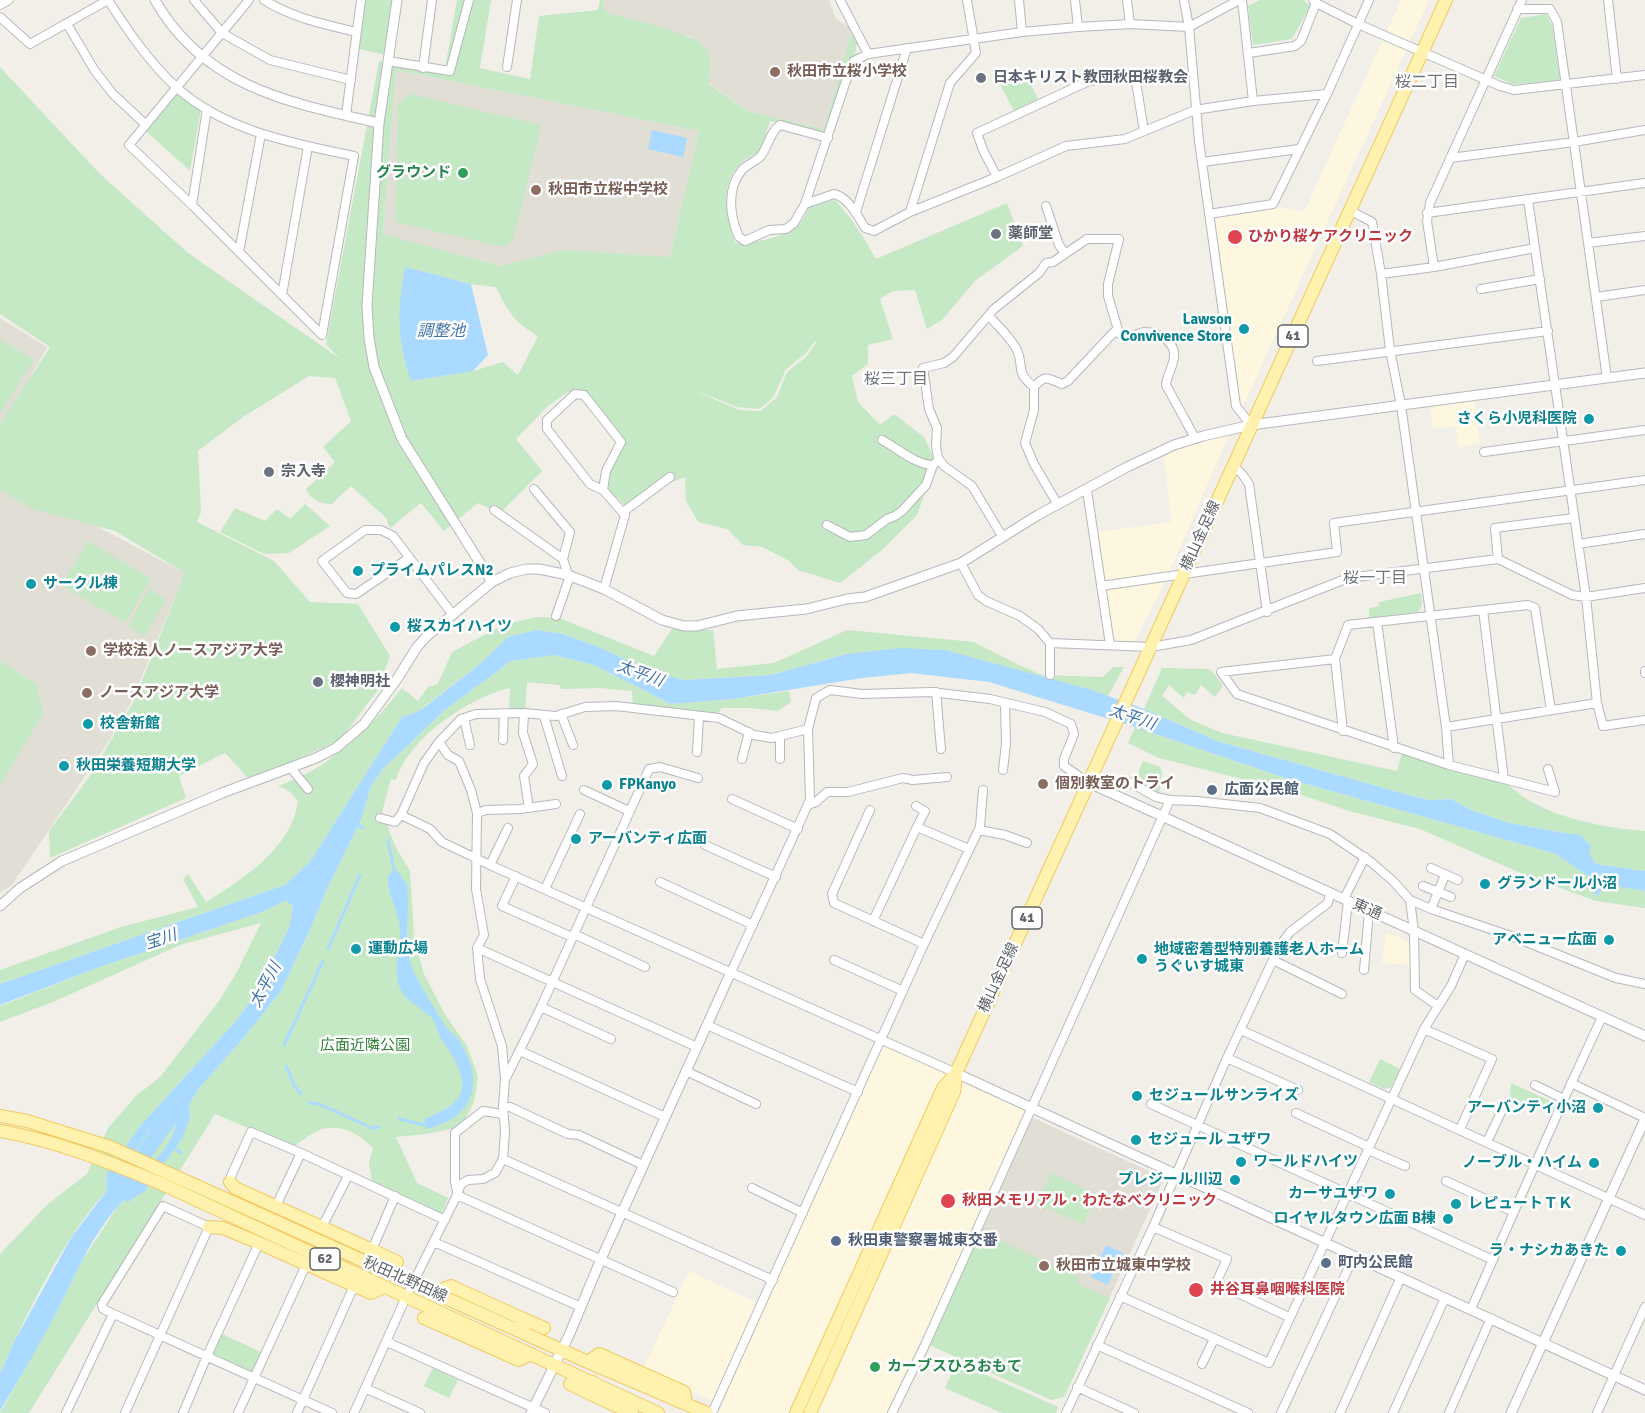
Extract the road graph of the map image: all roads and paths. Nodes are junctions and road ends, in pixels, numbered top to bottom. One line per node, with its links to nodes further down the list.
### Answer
1 (9, 0): 23 (street)
2 (155, 0): 39 (street)
3 (194, 0): 33 (street)
4 (249, 0): 33 (street)
5 (264, 0): 31 (street)
6 (361, 0): 31 (street)
7 (397, 0): 40 (street)
8 (432, 0): 42 (street)
9 (470, 0): 42 (street)
10 (517, 0): 41 (street)
11 (840, 0): 38 (street)
12 (967, 0): 34 (street)
13 (1019, 0): 32 (street)
14 (1075, 0): 29 (street)
15 (1127, 0): 27 (street)
16 (1184, 0): 30 (street)
17 (1241, 0): 30 (street); 37 (street)
18 (1369, 0): 28 (street)
19 (1446, 0): 36 (main road, 横山金足線 / 41)
20 (1522, 0): 24 (street)
21 (1608, 0): 44 (street)
22 (1315, 2): 28 (street); 37 (street)
23 (0, 5)
24 (1517, 9): 46 (street); 47 (street)
25 (0, 17): 26 (street)
26 (67, 24): 48 (street); 55 (street)
27 (1130, 24): 29 (street); 30 (street)
28 (1358, 24): 36 (street); 49 (street)
29 (1078, 27): 32 (street)
30 (1189, 27): 52 (street)
31 (356, 32): 45 (street)
32 (1022, 32): 34 (street)
33 (222, 33): 39 (street); 45 (street)
34 (972, 39): 35 (street); 74 (street)
35 (906, 48): 38 (street); 73 (street)
36 (1423, 51): 46 (street); 72 (main road, 横山金足線 / 41)
37 (1249, 53): 50 (street)
38 (868, 54): 59 (street)
39 (202, 56): 48 (street); 53 (street)
40 (388, 61): 42 (street); 54 (street)
41 (507, 67)
42 (423, 68)
43 (1645, 75): 44 (street)
44 (1617, 79): 47 (street)
45 (351, 80): 53 (street)
46 (1486, 80): 47 (street); 63 (street)
47 (1566, 85): 60 (street)
48 (177, 87): 51 (street); 55 (street)
49 (1327, 94): 50 (street); 62 (street)
50 (1253, 101): 52 (street)
51 (207, 110): 58 (street); 70 (street)
52 (1195, 110): 57 (street); 64 (street)
53 (346, 115): 54 (street)
54 (380, 123): 130 (street)
55 (145, 124): 70 (street)
56 (1645, 130): 60 (street)
57 (1144, 131): 65 (street); 65 (street)
58 (261, 134): 61 (street); 80 (street)
59 (828, 138): 69 (street); 69 (street)
60 (1574, 142): 63 (street); 67 (street)
61 (308, 146): 87 (street); 87 (street)
62 (1299, 149): 64 (street); 76 (street)
63 (1450, 158): 75 (street)
64 (1202, 162): 76 (street)
65 (997, 177): 74 (street)
66 (1645, 183): 67 (street)
67 (1581, 193): 68 (street); 78 (street)
68 (1528, 200): 75 (street); 79 (street)
69 (805, 204): 73 (street)
70 (192, 205): 80 (street)
71 (1046, 206): 81 (street)
72 (1351, 211): 83 (street); 99 (main road, 横山金足線 / 41)
73 (856, 212): 74 (street)
74 (910, 212)
75 (1427, 213): 82 (street)
76 (1209, 214): 99 (street)
77 (1645, 236): 78 (street)
78 (1588, 243): 88 (street)
79 (1535, 248): 82 (street); 84 (street)
80 (238, 252): 87 (street)
81 (1065, 254): 89 (street); 91 (street)
82 (1434, 267): 83 (street)
83 (1381, 274): 92 (street)
84 (1540, 279): 85 (street); 90 (street)
85 (1481, 289)
86 (1645, 290): 88 (street)
87 (282, 296)
88 (1596, 297): 95 (street)
89 (989, 316): 97 (street); 105 (street)
90 (1548, 331): 92 (street); 96 (street)
91 (1119, 333): 97 (street); 101 (street)
92 (1390, 350): 93 (street); 98 (street)
93 (1317, 361)
94 (1645, 373): 95 (street)
95 (1607, 378): 96 (street)
96 (1555, 385): 98 (street); 103 (street)
97 (1034, 387): 113 (street)
98 (1401, 405): 99 (street); 115 (street)
99 (1251, 425): 101 (street); 106 (main road, 横山金足線 / 41)
100 (1645, 430): 103 (street)
101 (1195, 438): 111 (street)
102 (882, 440): 105 (street)
103 (1563, 441): 104 (street); 112 (street)
104 (1484, 452)
105 (936, 463): 118 (street); 120 (street)
106 (1233, 465): 126 (street); 128 (main road, 横山金足線 / 41)
107 (670, 477): 116 (street)
108 (1645, 480): 112 (street)
109 (534, 489): 123 (street)
110 (603, 490): 110 (street); 116 (street)
111 (1087, 490): 113 (street); 131 (street)
112 (1570, 492): 115 (street); 117 (street)
113 (1058, 505): 120 (street)
114 (494, 510): 123 (street)
115 (1416, 511): 126 (street); 127 (street)
116 (623, 512): 133 (street)
117 (1574, 518): 121 (street); 124 (street)
118 (827, 525)
119 (1645, 534): 121 (street)
120 (1002, 536): 125 (street)
121 (1578, 544): 134 (street)
122 (409, 558): 122 (street); 137 (street)
123 (563, 559): 129 (street)
124 (1498, 559): 127 (street); 134 (street)
125 (961, 563): 133 (street); 141 (street)
126 (1259, 563): 128 (street); 136 (street)
127 (1424, 569): 136 (street); 139 (street)
128 (1185, 574): 131 (street); 143 (main road, 横山金足線 / 41)
129 (569, 576): 130 (street); 133 (street); 138 (street)
130 (492, 582): 137 (street)
131 (1101, 586): 142 (street)
132 (1645, 588): 134 (street)
133 (604, 590)
134 (1586, 597): 148 (street)
135 (1483, 610): 139 (street); 149 (street); 156 (street)
136 (1267, 612): 143 (street)
137 (453, 615): 173 (street)
138 (556, 616)
139 (1430, 616): 140 (street); 158 (street)
140 (1377, 622): 144 (street); 168 (street)
141 (1050, 643): 142 (street); 145 (street)
142 (1110, 645): 143 (street)
143 (1151, 647): 181 (main road, 横山金足線 / 41)
144 (1335, 660): 160 (street); 160 (street)
145 (1050, 675)
146 (936, 692): 147 (street); 159 (street); 167 (street)
147 (1005, 703): 175 (street); 181 (street)
148 (1597, 703): 149 (street); 157 (street)
149 (1551, 710): 156 (street)
150 (504, 713): 151 (street); 155 (street); 163 (street)
151 (524, 713): 153 (street); 190 (street)
152 (561, 714): 153 (street); 154 (street); 166 (street)
153 (544, 716): 176 (street)
154 (699, 716): 161 (street); 169 (street)
155 (464, 718): 164 (street); 165 (street)
156 (1495, 719): 158 (street); 179 (street)
157 (1645, 720)
158 (1446, 727): 172 (street)
159 (808, 729): 162 (street); 188 (street)
160 (1342, 731): 168 (street)
161 (749, 732): 162 (street); 170 (street)
162 (780, 736): 171 (street)
163 (503, 740)
164 (439, 742): 193 (street); 194 (street)
165 (470, 745)
166 (573, 745)
167 (941, 748)
168 (1394, 748): 172 (street)
169 (697, 752)
170 (742, 759)
171 (780, 759)
172 (1449, 765): 179 (street)
173 (291, 768): 182 (street); 221 (street)
174 (1548, 769): 179 (street)
175 (1003, 770)
176 (562, 776)
177 (946, 777): 188 (street)
178 (698, 778): 192 (street)
179 (1504, 779)
180 (1129, 782): 186 (street)
181 (1089, 783): 196 (street, 東通); 255 (main road, 横山金足線 / 41)
182 (308, 789)
183 (584, 790): 192 (street)
184 (983, 790): 201 (street)
185 (732, 799): 200 (street)
186 (1170, 800): 196 (street); 205 (street)
187 (556, 804): 190 (street)
188 (808, 805): 200 (street)
189 (916, 806): 198 (street)
190 (529, 808): 193 (street)
191 (870, 810): 225 (street)
192 (629, 812): 222 (street)
193 (477, 813): 206 (street)
194 (401, 814): 197 (street); 206 (street)
195 (580, 814): 215 (street)
196 (1163, 817): 217 (street, 東通); 265 (street)
197 (380, 818)
198 (917, 826): 204 (street); 225 (street)
199 (508, 828): 207 (street)
200 (798, 829): 211 (street)
201 (978, 830): 202 (street); 204 (street)
202 (1027, 843)
203 (705, 845): 211 (street)
204 (969, 849): 229 (street)
205 (1365, 857): 219 (street); 220 (street)
206 (475, 858): 207 (street); 230 (street)
207 (490, 865): 210 (street)
208 (1431, 868): 209 (street)
209 (1446, 875): 212 (street); 216 (street)
210 (516, 876): 215 (street); 228 (street)
211 (776, 877): 226 (street)
212 (1458, 880)
213 (660, 882): 226 (street)
214 (1423, 886): 216 (street)
215 (545, 889): 222 (street)
216 (1438, 892): 218 (street); 223 (street)
217 (1330, 893): 219 (street, 東通); 234 (street)
218 (1452, 897)
219 (1346, 900): 224 (street, 東通); 231 (street)
220 (1410, 900): 223 (street); 227 (street)
221 (0, 906)
222 (586, 907): 228 (street); 237 (street)
223 (1431, 909): 239 (street)
224 (1369, 910): 227 (street, 東通); 236 (street)
225 (873, 921): 229 (street)
226 (753, 925): 237 (street)
227 (1414, 931): 232 (street, 東通); 242 (street)
228 (573, 935): 235 (street); 238 (street)
229 (924, 944): 240 (street)
230 (477, 948): 238 (street); 256 (street)
231 (1342, 953)
232 (1465, 954): 242 (street); 244 (street, 東通)
233 (834, 960): 240 (street)
234 (1273, 960): 241 (street); 247 (street)
235 (645, 968)
236 (1364, 970)
237 (731, 972): 245 (street); 249 (street)
238 (552, 981): 243 (street); 251 (street)
239 (1645, 984)
240 (903, 991): 249 (street)
241 (1342, 994)
242 (1438, 1006): 246 (street)
243 (541, 1007): 250 (street); 252 (street)
244 (1602, 1017): 248 (street, 東通); 257 (street)
245 (707, 1025): 251 (street); 260 (street)
246 (1424, 1029): 261 (street); 273 (street)
247 (1241, 1030): 253 (street); 261 (street)
248 (1645, 1036)
249 (883, 1038): 255 (street); 260 (street)
250 (611, 1039)
251 (697, 1047): 254 (street)
252 (520, 1051): 256 (street); 270 (street)
253 (1227, 1058): 259 (street); 272 (street)
254 (686, 1071): 263 (street); 270 (street)
255 (956, 1072): 265 (street); 305 (main road, 横山金足線 / 41)
256 (505, 1079): 267 (street)
257 (1571, 1083): 262 (street); 271 (street)
258 (1536, 1085): 262 (street)
259 (1298, 1090)
260 (858, 1092): 294 (street)
261 (1392, 1099): 273 (street); 276 (street)
262 (1564, 1099): 279 (street)
263 (756, 1104)
264 (1151, 1104): 272 (street)
265 (1032, 1108): 282 (street); 368 (street)
266 (1503, 1108): 275 (street)
267 (503, 1110): 278 (street); 280 (street); 288 (street)
268 (1296, 1113): 276 (street)
269 (0, 1116): 310 (main road, 秋田北野田線 / 62)
270 (665, 1117): 280 (street)
271 (1645, 1119): 290 (street)
272 (1198, 1125): 282 (street); 287 (street)
273 (1460, 1129): 275 (street)
274 (0, 1131): 315 (main road, 秋田北野田線 / 62)
275 (1487, 1142): 279 (street)
276 (1369, 1148): 281 (street); 287 (street)
277 (301, 1153): 283 (street); 285 (street); 291 (street)
278 (503, 1159): 288 (street); 292 (street)
279 (1535, 1164): 290 (street); 293 (street)
280 (643, 1166): 292 (street)
281 (1405, 1166)
282 (1177, 1174): 299 (street); 301 (street)
283 (348, 1176): 289 (street); 298 (street)
284 (1446, 1181): 293 (street)
285 (230, 1182): 291 (main road)
286 (752, 1188): 294 (street)
287 (1350, 1193): 301 (street); 307 (street)
288 (457, 1194): 296 (street); 306 (street)
289 (395, 1196): 296 (street); 303 (street)
290 (1609, 1198): 295 (street); 336 (street)
291 (276, 1206): 298 (main road)
292 (622, 1211): 306 (street); 312 (street)
293 (1514, 1212): 307 (street)
294 (803, 1213): 312 (street)
295 (1645, 1215)
296 (445, 1220): 300 (street)
297 (209, 1227): 302 (main road); 324 (street); 333 (street)
298 (322, 1227): 303 (main road)
299 (1153, 1227): 318 (street); 326 (street)
300 (434, 1242): 313 (street); 321 (street)
301 (1325, 1242): 304 (street); 326 (street)
302 (260, 1243): 309 (main road); 340 (street)
303 (372, 1250): 308 (main road); 310 (main road)
304 (1354, 1256): 311 (street); 372 (street)
305 (873, 1258): 366 (main road, 横山金足線 / 41); 367 (main road, 横山金足線 / 41)
306 (601, 1259): 316 (street); 321 (street)
307 (1493, 1260): 323 (street)
308 (398, 1262)
309 (306, 1265): 314 (main road); 344 (street)
310 (378, 1268): 313 (main road, 秋田北野田線 / 62)
311 (1401, 1277): 320 (street); 373 (street)
312 (773, 1280): 365 (street)
313 (413, 1284): 317 (main road, 秋田北野田線 / 62); 319 (street)
314 (354, 1286): 315 (main road); 351 (street)
315 (384, 1287): 319 (main road, 秋田北野田線 / 62)
316 (673, 1292)
317 (434, 1293): 328 (main road); 332 (main road, 秋田北野田線 / 62)
318 (1120, 1296): 334 (street); 337 (street)
319 (406, 1297): 325 (main road, 秋田北野田線 / 62); 335 (street)
320 (1445, 1298): 323 (street); 374 (street)
321 (581, 1307): 338 (street)
322 (1645, 1307): 343 (street)
323 (1471, 1309): 329 (street)
324 (113, 1314): 333 (street); 353 (street)
325 (443, 1314): 330 (main road); 339 (main road, 秋田北野田線 / 62)
326 (1289, 1317): 334 (street)
327 (424, 1318): 330 (main road)
328 (521, 1318): 331 (main road); 332 (main road)
329 (1491, 1318): 336 (street); 375 (street)
330 (447, 1328): 339 (main road)
331 (544, 1328)
332 (524, 1333): 338 (main road, 秋田北野田線 / 62)
333 (160, 1335): 340 (street); 354 (street)
334 (1214, 1339): 341 (street)
335 (387, 1342): 348 (street); 352 (street)
336 (1543, 1343): 343 (street); 376 (street)
337 (1097, 1345): 347 (street); 371 (street)
338 (562, 1350): 342 (street); 364 (main road, 秋田北野田線 / 62)
339 (531, 1354): 342 (main road, 秋田北野田線 / 62)
340 (207, 1356): 344 (street); 355 (street)
341 (1202, 1364)
342 (555, 1365): 345 (main road, 秋田北野田線 / 62); 352 (street)
343 (1614, 1376): 349 (street); 377 (street)
344 (254, 1378): 351 (street); 356 (street)
345 (593, 1382): 350 (main road); 363 (main road, 秋田北野田線 / 62)
346 (570, 1384): 350 (main road)
347 (1077, 1387): 369 (street); 370 (street)
348 (365, 1388): 359 (street); 360 (street)
349 (1645, 1390)
350 (597, 1397): 362 (main road)
351 (303, 1400): 357 (street); 358 (street)
352 (532, 1410): 361 (street)
353 (66, 1413)
354 (125, 1413)
355 (183, 1413)
356 (238, 1413)
357 (297, 1413)
358 (332, 1413)
359 (354, 1413)
360 (420, 1413)
361 (545, 1413)
362 (632, 1413)
363 (658, 1413)
364 (707, 1413)
365 (712, 1413)
366 (796, 1413)
367 (810, 1413)
368 (892, 1413)
369 (1066, 1413)
370 (1134, 1413)
371 (1248, 1413)
372 (1281, 1413)
373 (1340, 1413)
374 (1393, 1413)
375 (1449, 1413)
376 (1511, 1413)
377 (1598, 1413)

